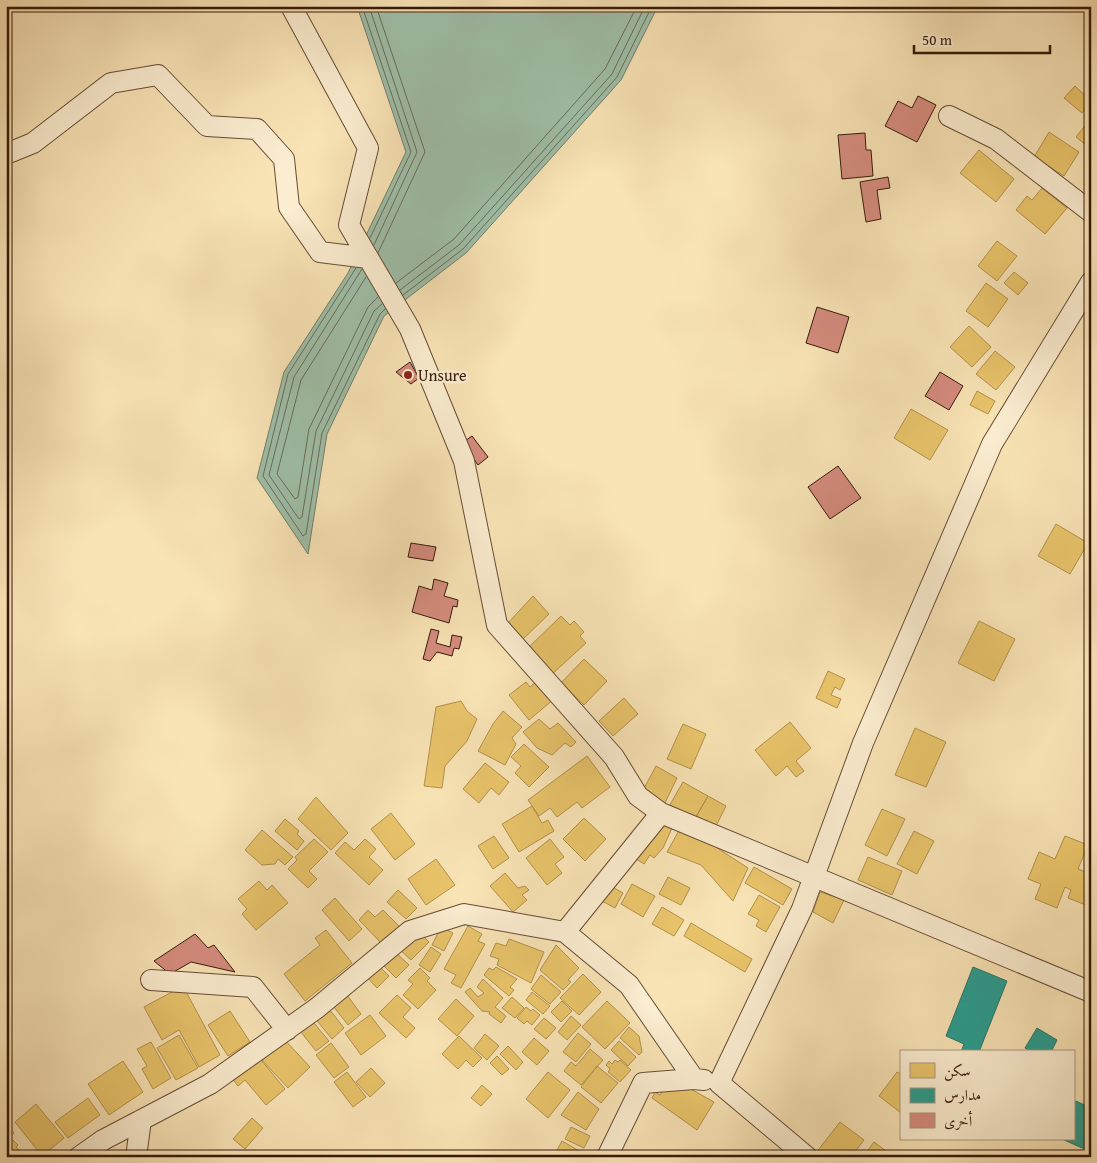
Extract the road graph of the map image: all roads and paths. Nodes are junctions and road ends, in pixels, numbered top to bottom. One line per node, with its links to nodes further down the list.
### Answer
1 (291, 6): 5 (street)
2 (949, 116): 4 (street)
3 (6, 154): 5 (street)
4 (1091, 212)
5 (368, 258): 7 (street)
6 (1091, 282): 8 (street)
7 (661, 812): 8 (street); 9 (street)
8 (814, 875): 11 (street); 14 (street)
9 (565, 932): 12 (street); 13 (street)
10 (151, 980): 12 (street)
11 (1091, 992)
12 (286, 1030): 15 (street)
13 (694, 1079): 14 (street); 18 (street)
14 (719, 1083): 19 (street)
15 (141, 1120): 16 (street); 17 (street)
16 (79, 1157)
17 (136, 1157)
18 (607, 1157)
19 (807, 1157)

